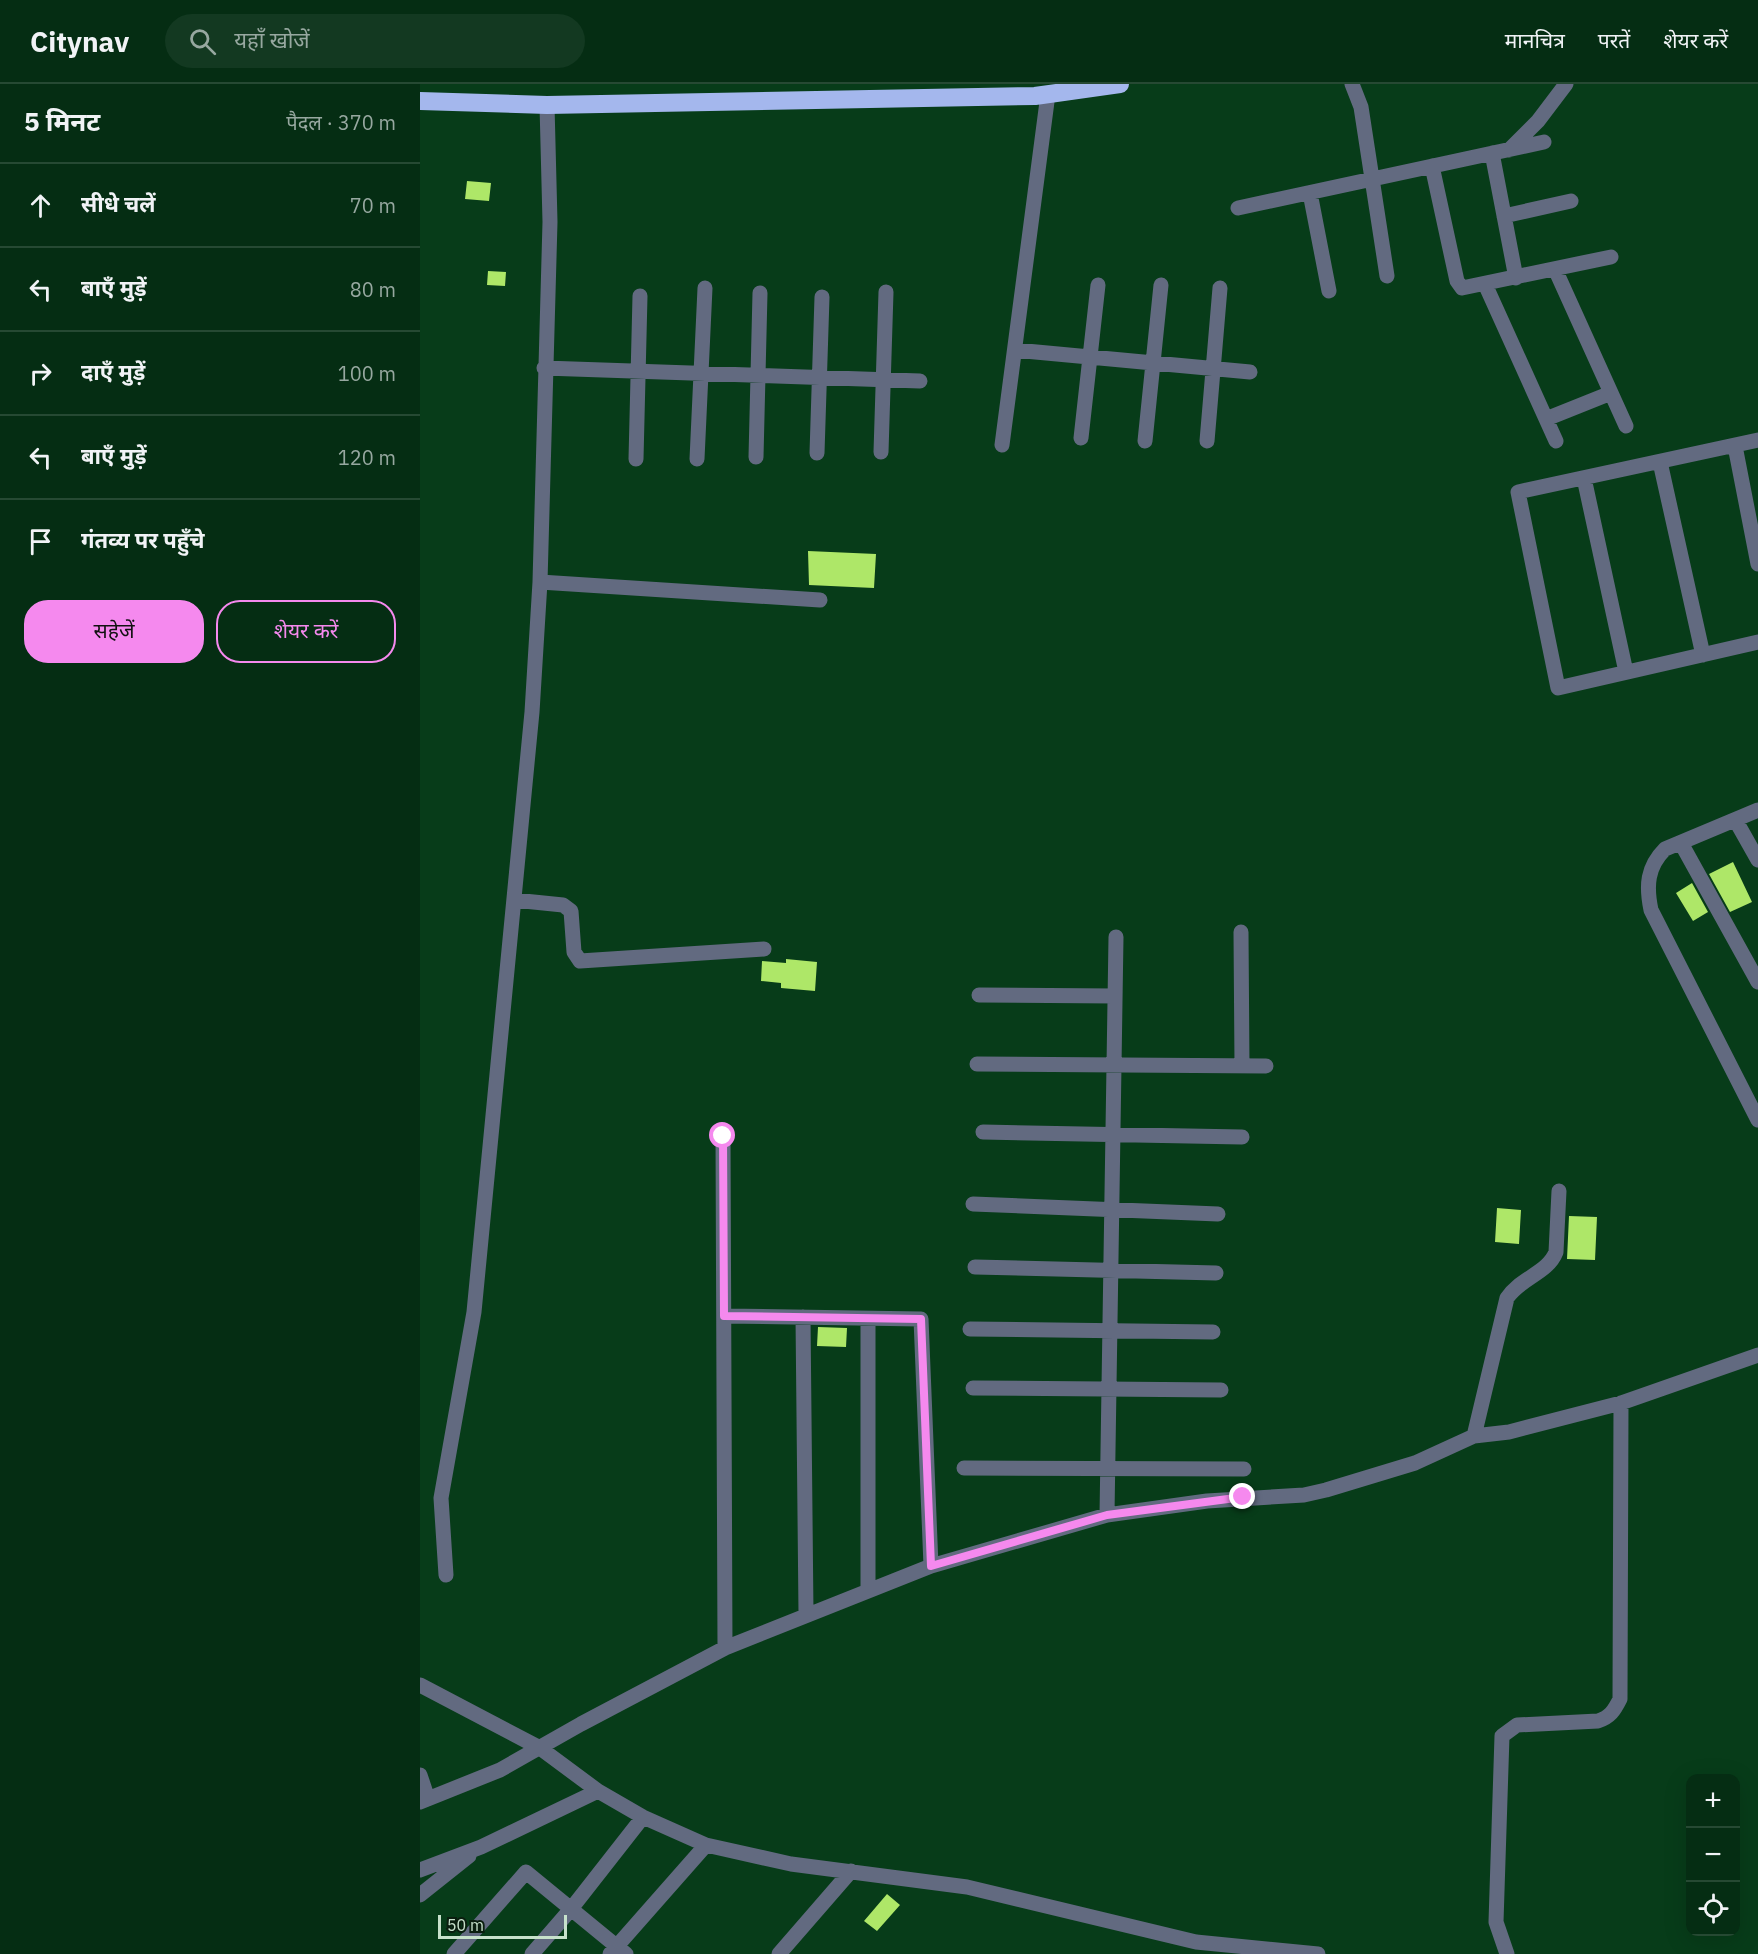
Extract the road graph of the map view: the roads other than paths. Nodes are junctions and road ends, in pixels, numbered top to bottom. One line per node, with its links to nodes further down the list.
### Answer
1 (1120, 84): 4 (highway)
2 (1352, 84): 11 (street)
3 (1566, 84): 8 (street)
4 (1048, 94): 6 (highway); 30 (street)
5 (420, 101): 6 (highway)
6 (547, 105): 33 (street)
7 (1544, 142): 8 (street)
8 (1509, 150): 9 (street)
9 (1492, 153): 10 (street); 15 (street)
10 (1432, 166): 11 (street); 20 (street)
11 (1372, 179): 12 (street); 18 (street)
12 (1310, 193): 14 (street); 25 (street)
13 (1571, 201): 15 (street)
14 (1239, 208)
15 (1504, 216): 19 (street)
16 (1611, 257): 17 (street)
17 (1556, 269): 19 (street); 42 (street)
18 (1387, 276)
19 (1516, 278): 20 (street)
20 (1485, 284): 43 (street)
21 (1098, 285): 31 (street)
22 (1161, 285): 32 (street)
23 (705, 288): 37 (street)
24 (1220, 288): 34 (street)
25 (1329, 291)
26 (886, 292): 40 (street)
27 (760, 293): 38 (street)
28 (640, 296): 35 (street)
29 (822, 297): 39 (street)
30 (1015, 350): 31 (street); 50 (street)
31 (1090, 357): 32 (street); 45 (street)
32 (1153, 363): 34 (street); 47 (street)
33 (544, 368): 35 (street); 60 (street)
34 (1213, 368): 36 (street); 48 (street)
35 (638, 371): 37 (street); 55 (street)
36 (1250, 372)
37 (701, 373): 38 (street); 56 (street)
38 (758, 375): 39 (street); 54 (street)
39 (820, 377): 40 (street); 53 (street)
40 (885, 379): 41 (street); 52 (street)
41 (920, 381)
42 (1611, 393): 43 (street); 44 (street)
43 (1545, 419): 49 (street)
44 (1626, 426)
45 (1081, 438)
46 (1758, 440): 51 (street)
47 (1145, 441)
48 (1207, 441)
49 (1556, 441)
50 (1002, 446)
51 (1735, 446): 57 (street); 59 (street)
52 (882, 452)
53 (817, 453)
54 (756, 457)
55 (636, 459)
56 (697, 459)
57 (1660, 462): 58 (street); 63 (street)
58 (1584, 478): 64 (street); 64 (street)
59 (1758, 564)
60 (540, 582): 61 (street); 69 (street)
61 (820, 600)
62 (1758, 642): 63 (street)
63 (1703, 655): 64 (street)
64 (1626, 672)
65 (1758, 810): 66 (street)
66 (1736, 821): 67 (street); 68 (street)
67 (1681, 843): 73 (street); 80 (street)
68 (1758, 860)
69 (513, 900): 72 (street); 109 (street)
70 (1241, 932): 77 (street)
71 (1116, 937): 75 (street)
72 (764, 949)
73 (1758, 982)
74 (979, 995): 75 (street)
75 (1115, 996): 79 (street)
76 (977, 1064): 79 (street)
77 (1242, 1066): 78 (street); 79 (street)
78 (1266, 1066)
79 (1114, 1067): 82 (street)
80 (1757, 1116)
81 (983, 1132): 82 (street)
82 (1113, 1134): 84 (street); 87 (street)
83 (723, 1136): 92 (street)
84 (1242, 1137)
85 (1559, 1191): 103 (street)
86 (973, 1204): 87 (street)
87 (1112, 1210): 88 (street); 90 (street)
88 (1218, 1214)
89 (975, 1267): 90 (street)
90 (1111, 1271): 91 (street); 96 (street)
91 (1216, 1273)
92 (724, 1316): 93 (street); 112 (street)
93 (803, 1317): 94 (street); 111 (street)
94 (868, 1319): 108 (street); 110 (street)
95 (970, 1329): 96 (street)
96 (1110, 1331): 97 (street); 101 (street)
97 (1213, 1332)
98 (1758, 1355): 102 (street)
99 (973, 1388): 101 (street)
100 (1221, 1390): 101 (street)
101 (1109, 1391): 105 (street)
102 (1622, 1403): 103 (street); 130 (street)
103 (1474, 1436): 107 (street)
104 (964, 1468): 105 (street)
105 (1108, 1469): 106 (street); 107 (street)
106 (1245, 1469)
107 (1107, 1515): 108 (street)
108 (931, 1566): 110 (street)
109 (447, 1575)
110 (868, 1589): 111 (street)
111 (806, 1614): 112 (street)
112 (725, 1648): 114 (street)
113 (420, 1685): 114 (street)
114 (540, 1748): 116 (street); 117 (street)
115 (420, 1775): 117 (street)
116 (598, 1791): 118 (street); 120 (street)
117 (424, 1800)
118 (643, 1817): 119 (street); 124 (street)
119 (706, 1845): 122 (street); 125 (street)
120 (481, 1847): 121 (street); 123 (street)
121 (420, 1870)
122 (852, 1871): 128 (street); 129 (street)
123 (420, 1895)
124 (571, 1909): 125 (street); 126 (street); 127 (street)
125 (618, 1951)
126 (454, 1954)
127 (532, 1954)
128 (779, 1954)
129 (1318, 1954)
130 (1508, 1954)

